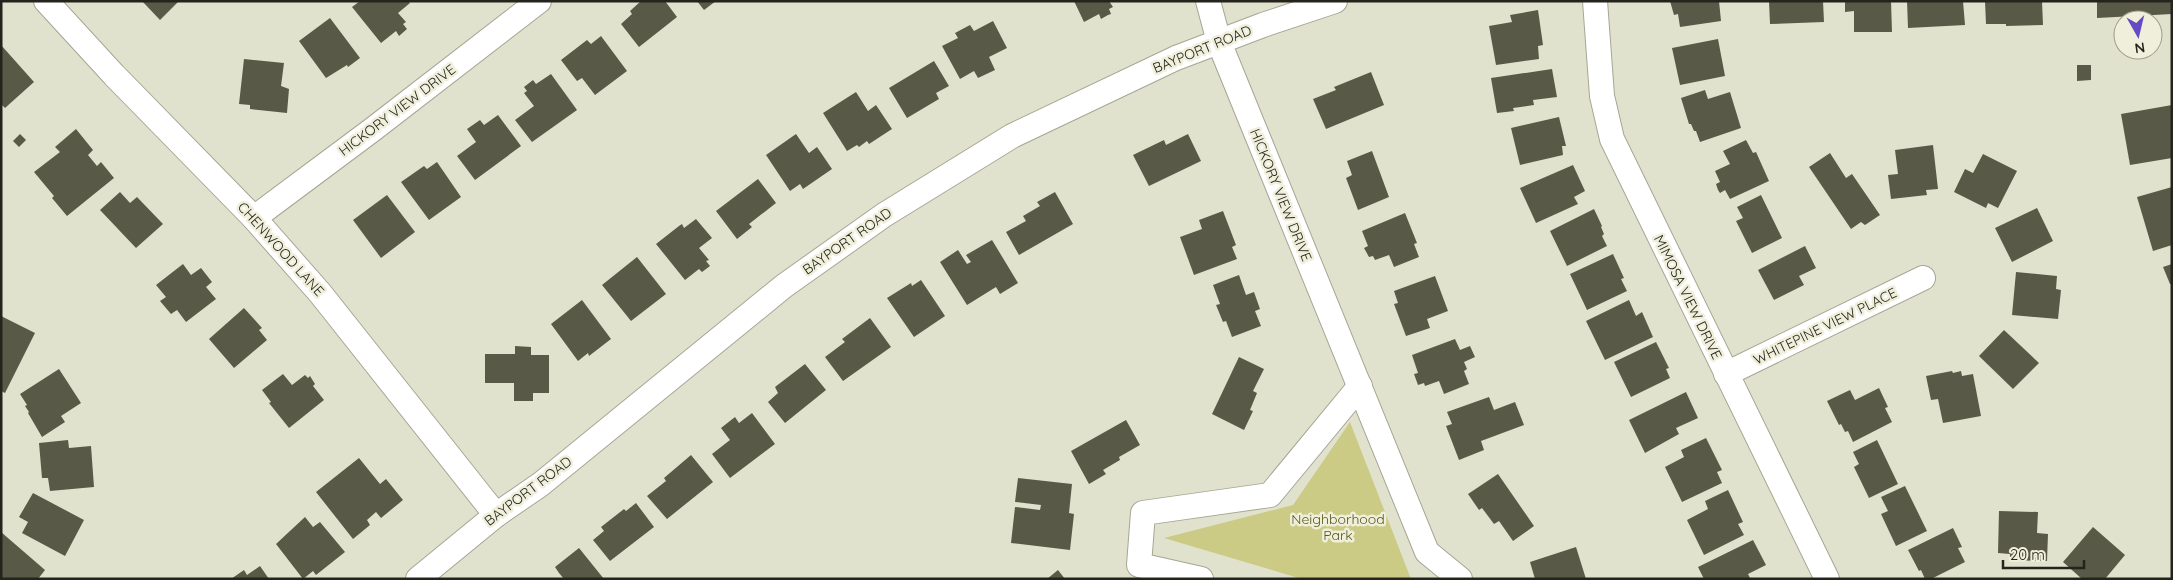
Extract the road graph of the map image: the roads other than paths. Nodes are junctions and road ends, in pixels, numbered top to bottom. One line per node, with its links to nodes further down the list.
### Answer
1 (46, 1): 7 (street, CHENWOOD LANE)
2 (539, 1): 7 (street, HICKORY VIEW DRIVE)
3 (1208, 1): 6 (street, HICKORY VIEW DRIVE)
4 (1335, 1): 6 (street, BAYPORT ROAD)
5 (1595, 1): 9 (street, MIMOSA VIEW DRIVE)
6 (1219, 42): 10 (street, HICKORY VIEW DRIVE); 11 (street, BAYPORT ROAD)
7 (254, 218): 11 (street, CHENWOOD LANE)
8 (1923, 278): 9 (street, WHITEPINE VIEW PLACE)
9 (1726, 374): 15 (street, MIMOSA VIEW DRIVE)
10 (1360, 386): 13 (street); 14 (street, HICKORY VIEW DRIVE)
11 (496, 515): 12 (street, BAYPORT ROAD)
12 (418, 579)
13 (1201, 579)
14 (1460, 579)
15 (1827, 579)

